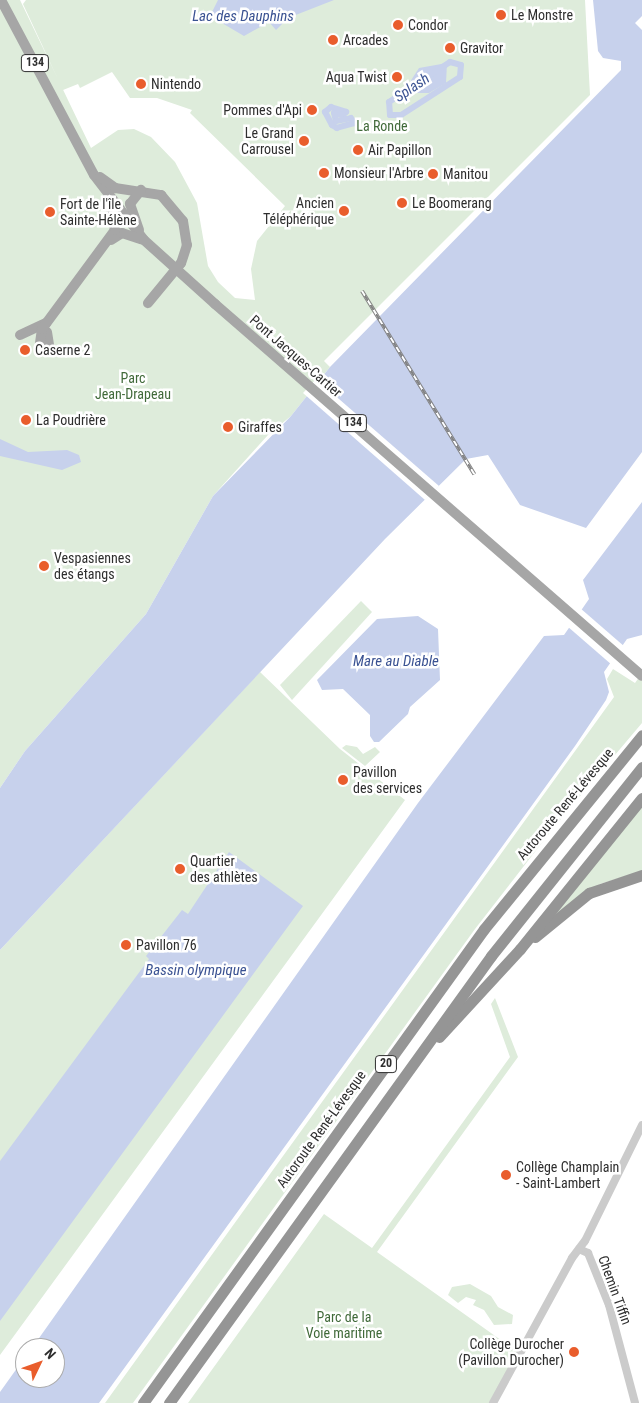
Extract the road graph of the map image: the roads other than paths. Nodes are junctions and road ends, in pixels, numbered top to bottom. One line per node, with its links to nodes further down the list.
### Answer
1 (1, 0): 2 (main road, Pont Jacques-Cartier / 134)
2 (90, 168): 3 (main road); 4 (main road, Pont Jacques-Cartier / 134)
3 (140, 190): 6 (main road); 7 (main road)
4 (107, 195): 5 (main road); 6 (main road, Pont Jacques-Cartier / 134)
5 (110, 240): 6 (main road); 8 (main road)
6 (144, 240): 12 (main road, Pont Jacques-Cartier / 134, bridge)
7 (148, 303)
8 (51, 320): 9 (main road); 10 (main road); 11 (main road)
9 (20, 335)
10 (40, 343)
11 (50, 352)
12 (642, 676)
13 (642, 735): 21 (highway, Autoroute René-Lévesque / 20)
14 (642, 767): 18 (highway, 20)
15 (642, 798): 17 (highway)
16 (642, 874): 17 (highway)
17 (520, 949): 18 (highway)
18 (411, 1065): 22 (highway, 20)
19 (642, 1125): 20 (street)
20 (579, 1248): 23 (street); 24 (street, Chemin Tiffin)
21 (143, 1403)
22 (169, 1403)
23 (493, 1403)
24 (636, 1403)

